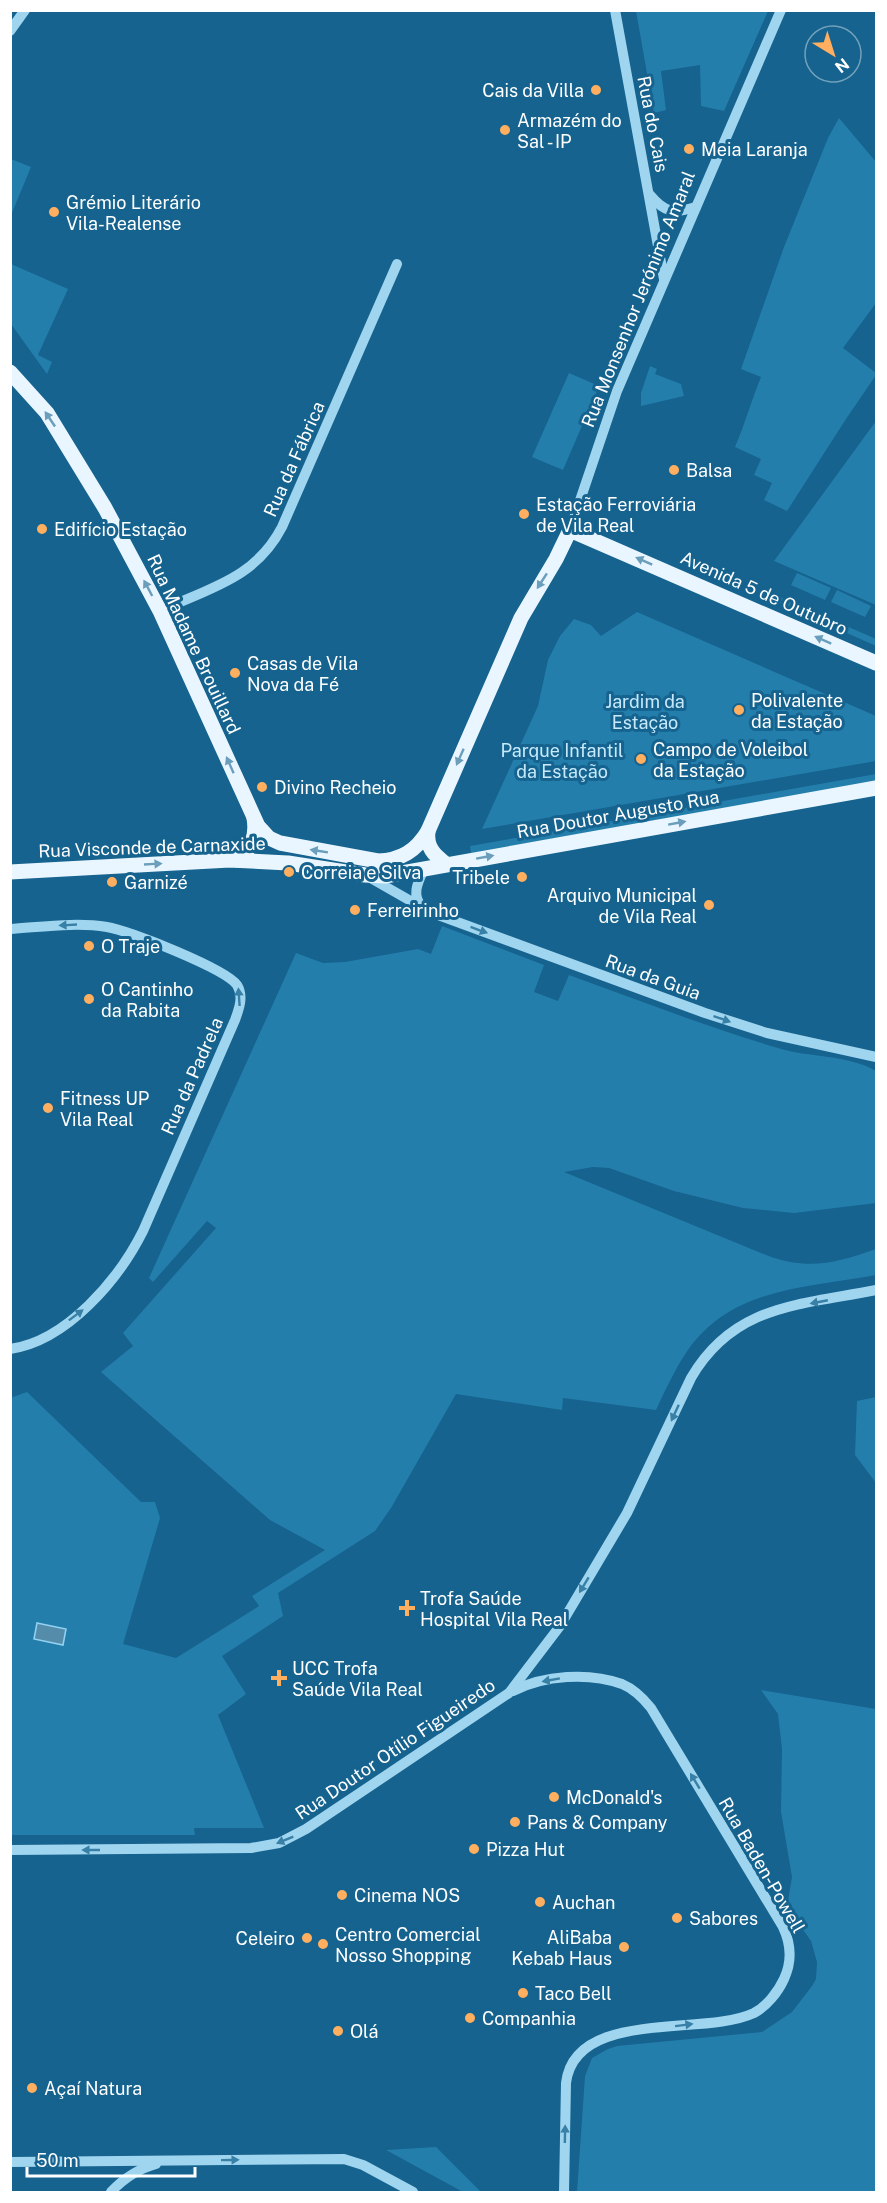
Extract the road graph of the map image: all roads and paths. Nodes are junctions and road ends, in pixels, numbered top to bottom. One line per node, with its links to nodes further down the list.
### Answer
1 (25, 10): 4 (street)
2 (615, 10): 5 (street, Rua do Cais)
3 (781, 10): 6 (street, Rua Monsenhor Jerónimo Amaral)
4 (10, 31)
5 (650, 195): 6 (street); 8 (street, Rua do Cais)
6 (696, 207): 8 (street, Rua Monsenhor Jerónimo Amaral)
7 (397, 264): 11 (street, Rua da Fábrica)
8 (664, 279): 10 (street, Rua Monsenhor Jerónimo Amaral)
9 (10, 372): 11 (main road, Rua Madame Brouillard, one-way to 9)
10 (570, 530): 12 (main road, Avenida 5 de Outubro, one-way to 10); 15 (main road, Rua Monsenhor Jerónimo Amaral, one-way to 15)
11 (160, 611): 14 (main road, Rua Madame Brouillard, one-way to 11)
12 (876, 663)
13 (876, 788): 17 (main road, Rua Doutor Augusto Rua, one-way to 13)
14 (254, 818): 15 (main road, Rua Monsenhor Jerónimo Amaral, one-way to 14); 16 (main road)
15 (428, 831): 17 (main road)
16 (237, 861): 19 (main road, Rua Visconde de Carnaxide, one-way to 16); 20 (main road, Rua Visconde de Carnaxide)
17 (446, 864): 18 (main road, Rua Doutor Augusto Rua)
18 (424, 868): 20 (main road, Rua Doutor Augusto Rua); 21 (street)
19 (10, 872)
20 (365, 875): 21 (street, Rua da Guia)
21 (424, 909): 23 (street, Rua da Guia, one-way to 23)
22 (10, 929): 25 (street, Rua da Padrela, one-way to 22)
23 (876, 1057)
24 (876, 1290): 26 (street, Rua Doutor Otílio Figueiredo, one-way to 26)
25 (10, 1349)
26 (509, 1693): 27 (street, Rua Doutor Otílio Figueiredo, one-way to 27); 32 (street, Rua Baden-Powell, one-way to 26)
27 (10, 1850)
28 (171, 2161): 29 (street); 30 (street); 31 (street, one-way to 31)
29 (10, 2162)
30 (111, 2193)
31 (413, 2193)
32 (564, 2193)

